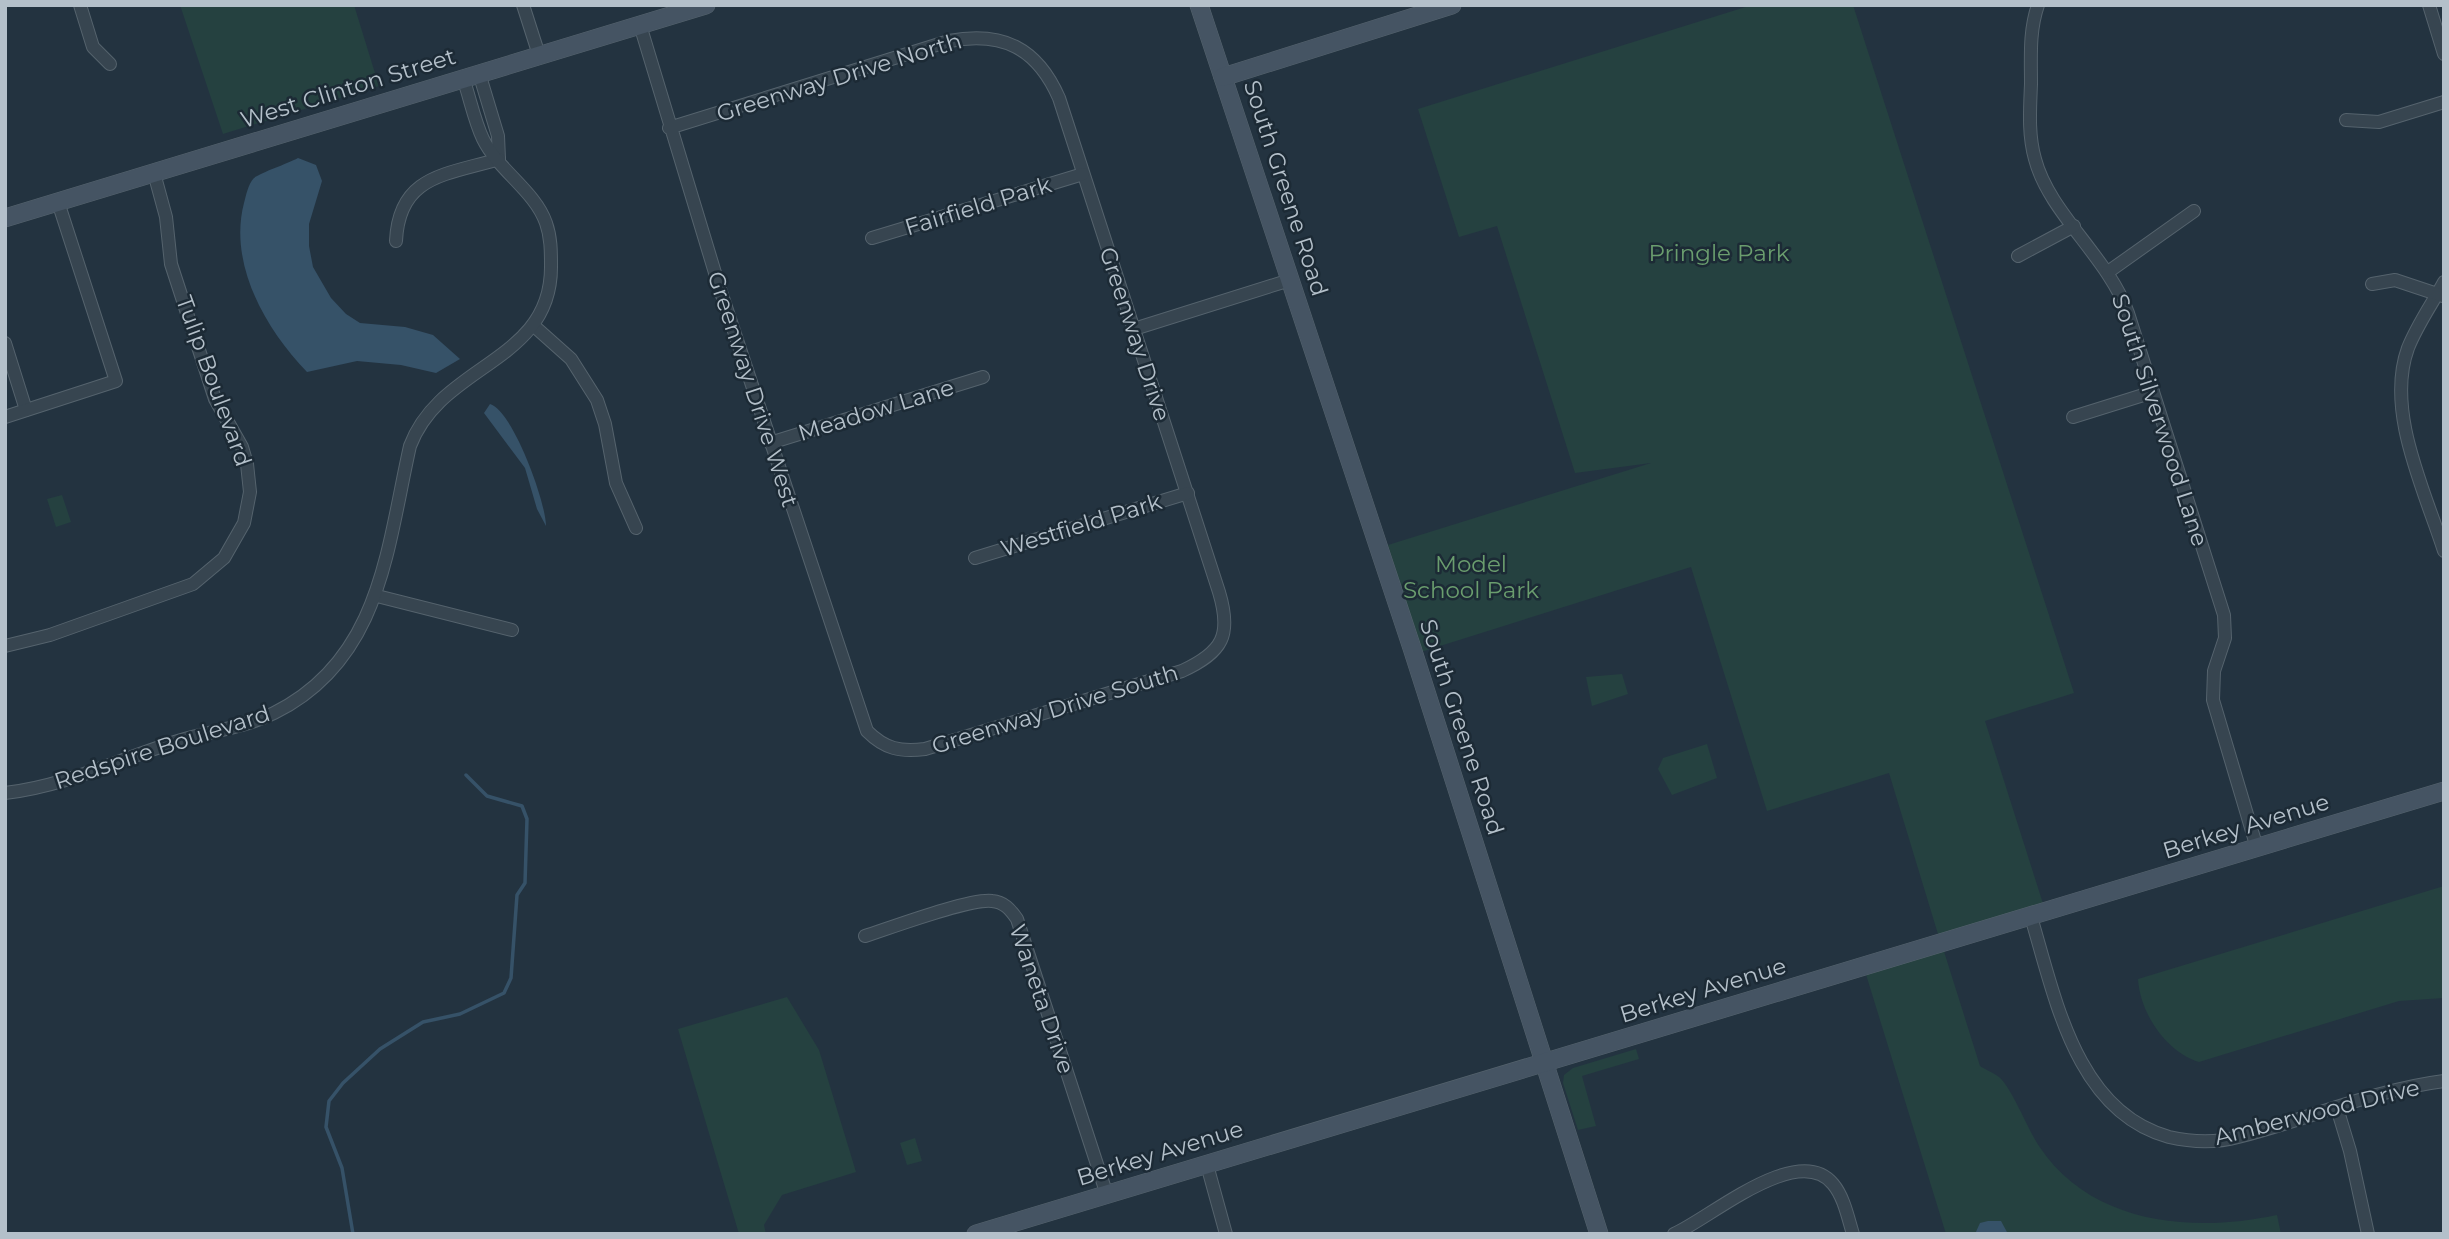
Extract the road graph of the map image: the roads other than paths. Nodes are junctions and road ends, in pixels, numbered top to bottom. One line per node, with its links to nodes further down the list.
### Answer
1 (80, 5): 12 (street)
2 (523, 5): 11 (street)
3 (706, 5): 8 (street, West Clinton Street)
4 (1199, 5): 14 (street, South Greene Road)
5 (1452, 5): 14 (street)
6 (2038, 5): 24 (street, South Silverwood Lane)
7 (2429, 5): 10 (street)
8 (640, 25): 11 (street, West Clinton Street); 17 (street, Greenway Drive West)
9 (1010, 43): 17 (street, Greenway Drive North); 20 (street, Greenway Drive)
10 (2444, 54)
11 (539, 55): 13 (street, West Clinton Street)
12 (110, 64)
13 (471, 76): 18 (street, Redspire Boulevard); 19 (street, West Clinton Street)
14 (1223, 77): 29 (street, South Greene Road)
15 (2444, 102): 16 (street)
16 (2346, 120)
17 (669, 128): 40 (street, Greenway Drive West)
18 (499, 159): 26 (street); 32 (street, Redspire Boulevard)
19 (154, 173): 21 (street, West Clinton Street); 48 (street, Tulip Boulevard)
20 (1083, 173): 25 (street, Fairfield Park); 33 (street, Greenway Drive)
21 (58, 202): 23 (street, West Clinton Street); 37 (street)
22 (2194, 211): 28 (street)
23 (5, 218)
24 (2074, 226): 27 (street); 28 (street, South Silverwood Lane)
25 (872, 238)
26 (396, 242)
27 (2018, 257)
28 (2108, 272): 36 (street, South Silverwood Lane)
29 (1290, 280): 33 (street); 55 (street, South Greene Road)
30 (2372, 284): 31 (street)
31 (2442, 291): 43 (street)
32 (534, 326): 42 (street); 45 (street, Redspire Boulevard)
33 (1134, 328): 41 (street, Greenway Drive)
34 (5, 343): 37 (street)
35 (983, 377): 40 (street, Meadow Lane)
36 (2153, 392): 39 (street); 52 (street, South Silverwood Lane)
37 (26, 410): 38 (street)
38 (5, 417)
39 (2073, 417)
40 (770, 443): 49 (street, Greenway Drive West)
41 (1188, 493): 44 (street, Westfield Park); 47 (street, Greenway Drive)
42 (636, 528)
43 (2444, 551)
44 (975, 558)
45 (377, 596): 46 (street); 51 (street, Redspire Boulevard)
46 (512, 630)
47 (1221, 643): 49 (street, Greenway Drive South)
48 (5, 646)
49 (882, 745)
50 (2444, 791): 52 (street, Berkey Avenue)
51 (5, 793)
52 (2257, 848): 53 (street, Berkey Avenue)
53 (2031, 917): 55 (street, Berkey Avenue); 57 (street, Amberwood Drive)
54 (865, 936): 59 (street, Waneta Drive)
55 (1545, 1064): 58 (street, Berkey Avenue); 62 (street, South Greene Road)
56 (2444, 1081): 57 (street, Amberwood Drive)
57 (2337, 1108): 65 (street)
58 (1207, 1165): 59 (street, Berkey Avenue); 61 (street)
59 (1107, 1195): 60 (street, Berkey Avenue)
60 (976, 1234)
61 (1226, 1234)
62 (1599, 1234)
63 (1674, 1234): 64 (street)
64 (1853, 1234)
65 (2368, 1234)

